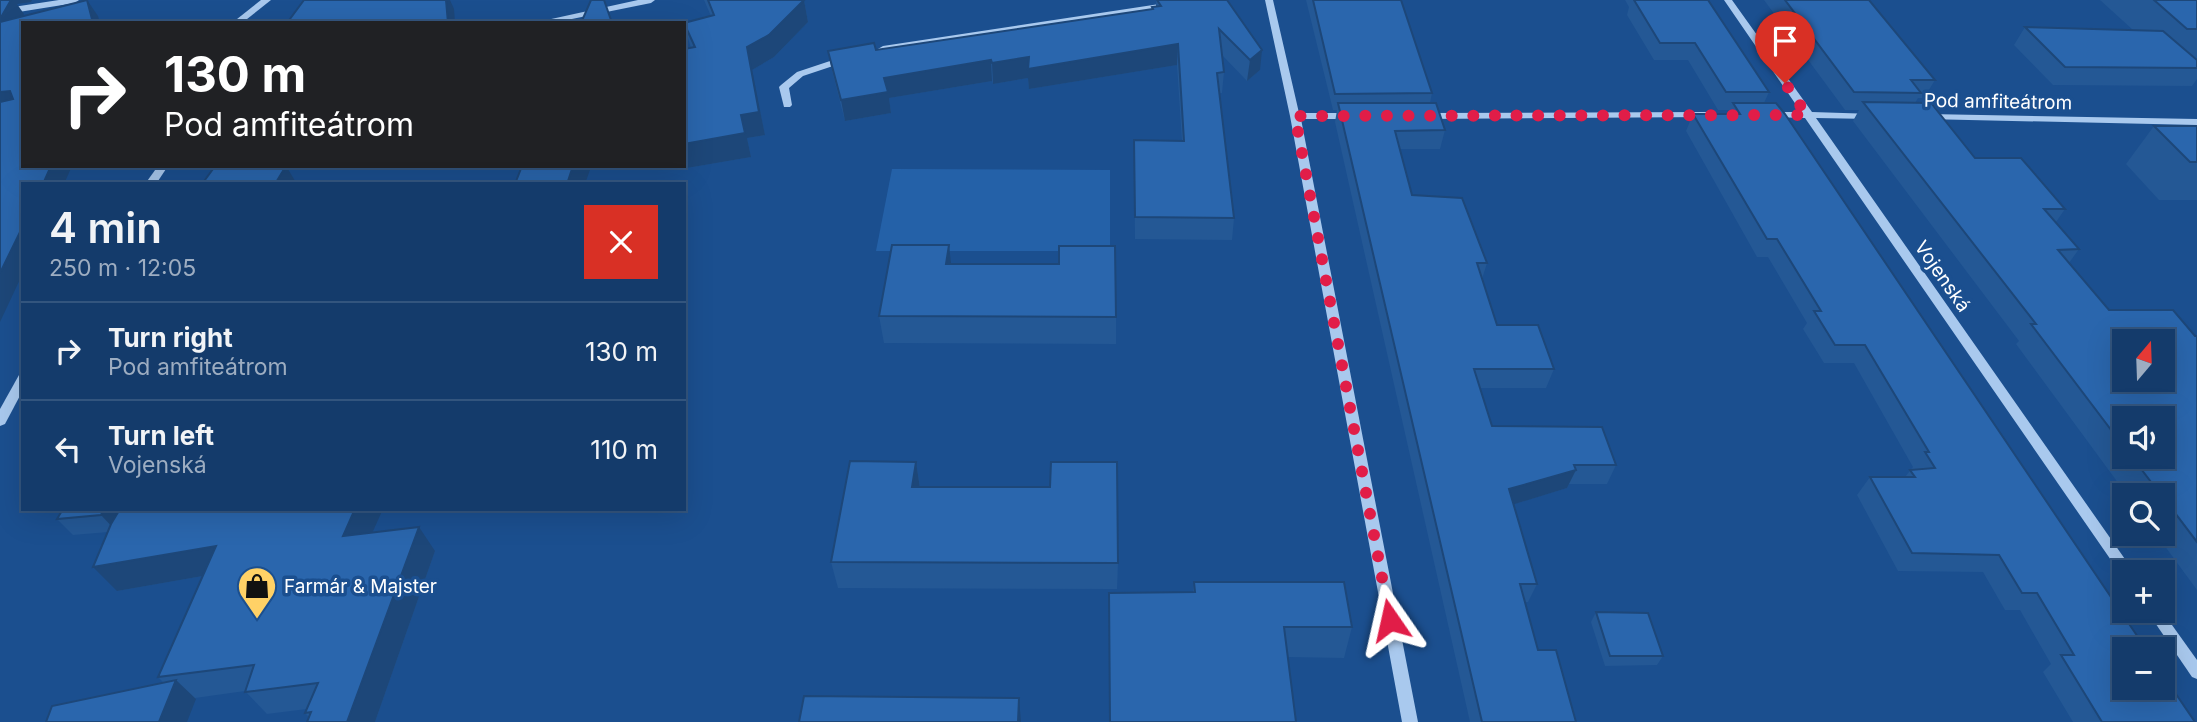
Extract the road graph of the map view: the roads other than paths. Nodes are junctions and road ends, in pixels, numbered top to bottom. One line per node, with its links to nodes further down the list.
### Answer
1 (75, 0): 7 (street)
2 (267, 0): 8 (street)
3 (651, 0): 9 (street)
4 (1269, 0): 16 (street)
5 (1728, 0): 15 (street, Vojenská)
6 (1184, 3): 10 (street)
7 (0, 12)
8 (239, 21)
9 (547, 21)
10 (867, 52)
11 (856, 56): 12 (street)
12 (787, 105)
13 (1718, 115): 18 (street)
14 (1759, 115): 15 (street)
15 (1807, 115): 19 (street); 26 (street, Vojenská)
16 (1295, 116): 17 (street); 29 (street)
17 (1361, 116)
18 (1416, 116)
19 (1889, 117)
20 (1917, 117): 21 (street, Pod amfiteátrom)
21 (2197, 122)
22 (21, 380): 23 (street)
23 (15, 390): 24 (street); 25 (street)
24 (0, 393)
25 (0, 421)
26 (2119, 560)
27 (2162, 623): 28 (street)
28 (2197, 673)
29 (1410, 722)

